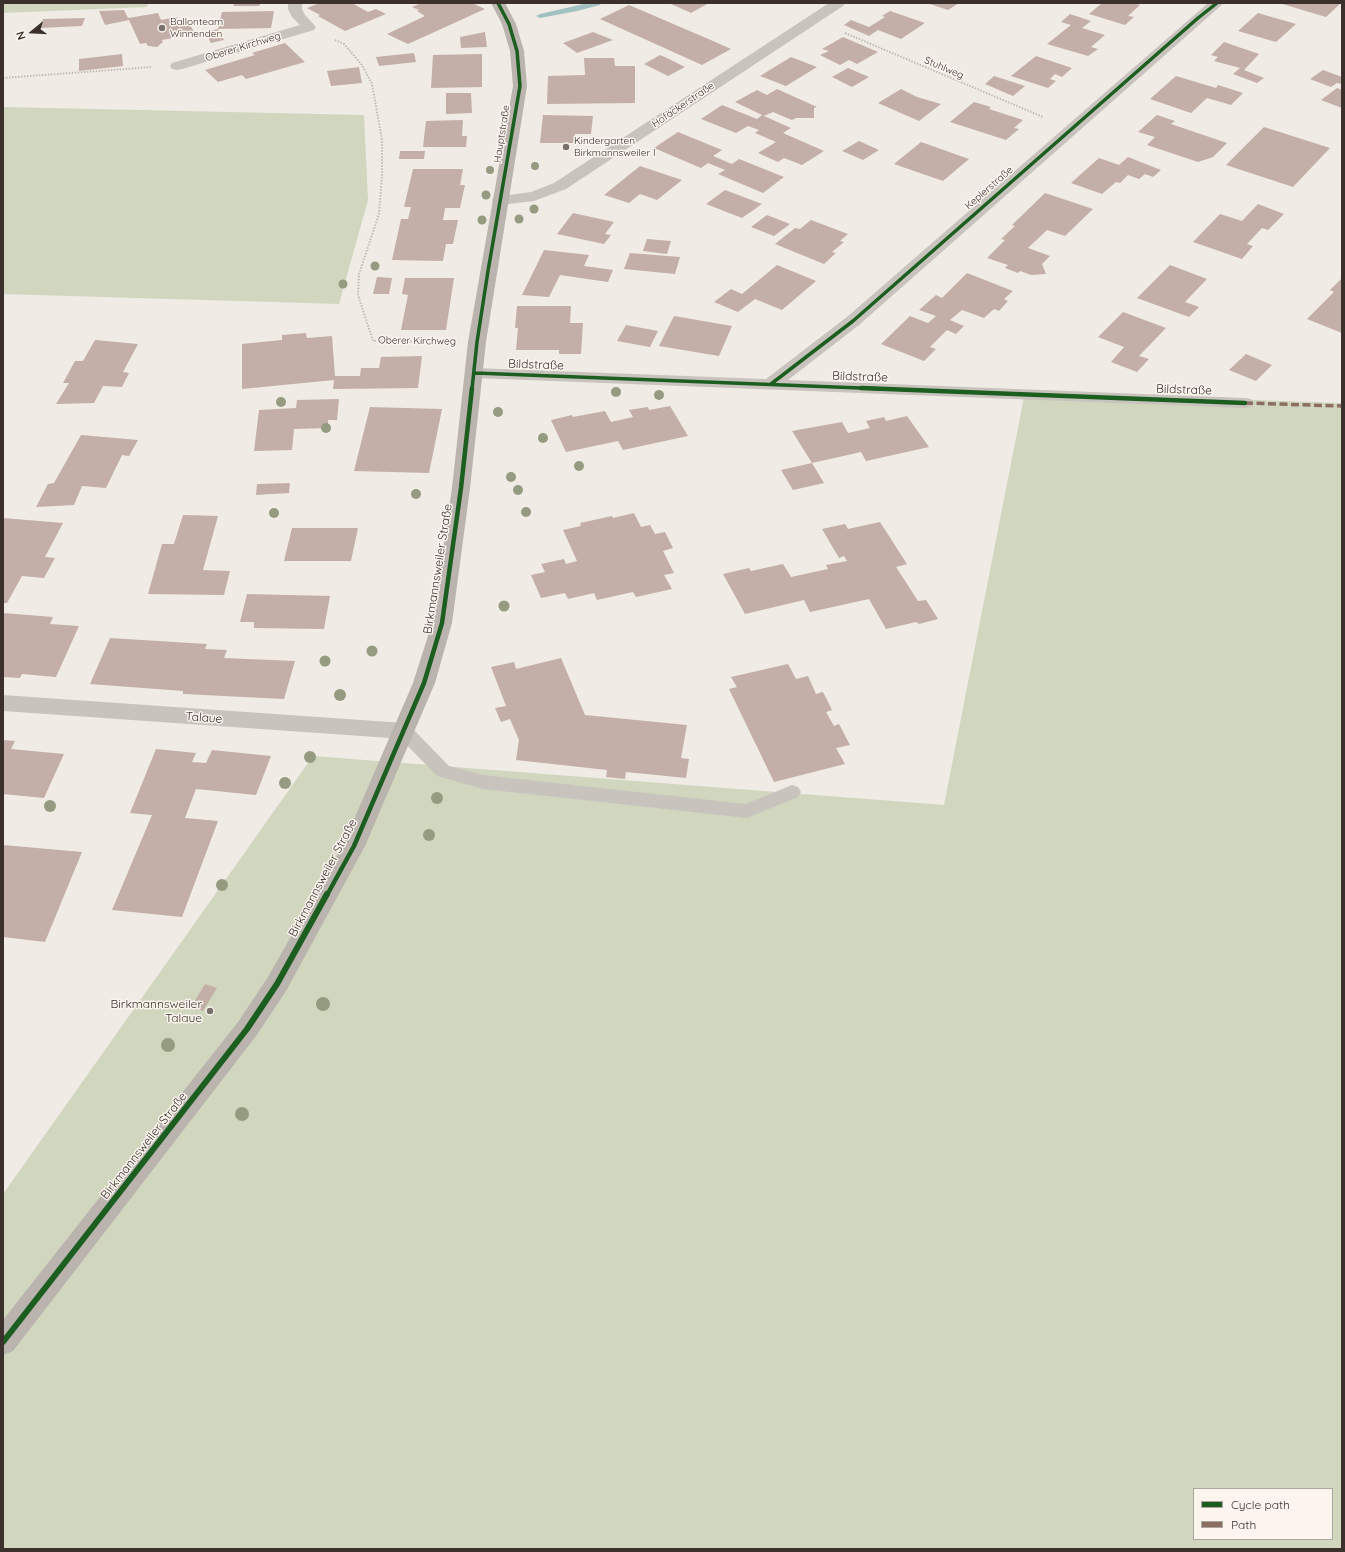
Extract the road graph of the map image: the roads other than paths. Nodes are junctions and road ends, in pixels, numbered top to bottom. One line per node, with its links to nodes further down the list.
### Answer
1 (295, 3): 5 (street, Oberer Kirchweg)
2 (498, 3): 6 (street, Hauptstraße)
3 (838, 3): 6 (street, Hofäckerstraße)
4 (1217, 3): 9 (street, Keplerstraße)
5 (177, 66)
6 (500, 200): 7 (street, Hauptstraße)
7 (488, 271): 8 (street, Birkmannsweiler Straße)
8 (475, 373): 9 (street, Bildstraße); 12 (street, Birkmannsweiler Straße)
9 (771, 384): 10 (street, Bildstraße)
10 (1245, 403)
11 (3, 704): 12 (street, Talaue)
12 (404, 731): 13 (lane); 14 (street, Birkmannsweiler Straße)
13 (792, 792)
14 (3, 1342)

